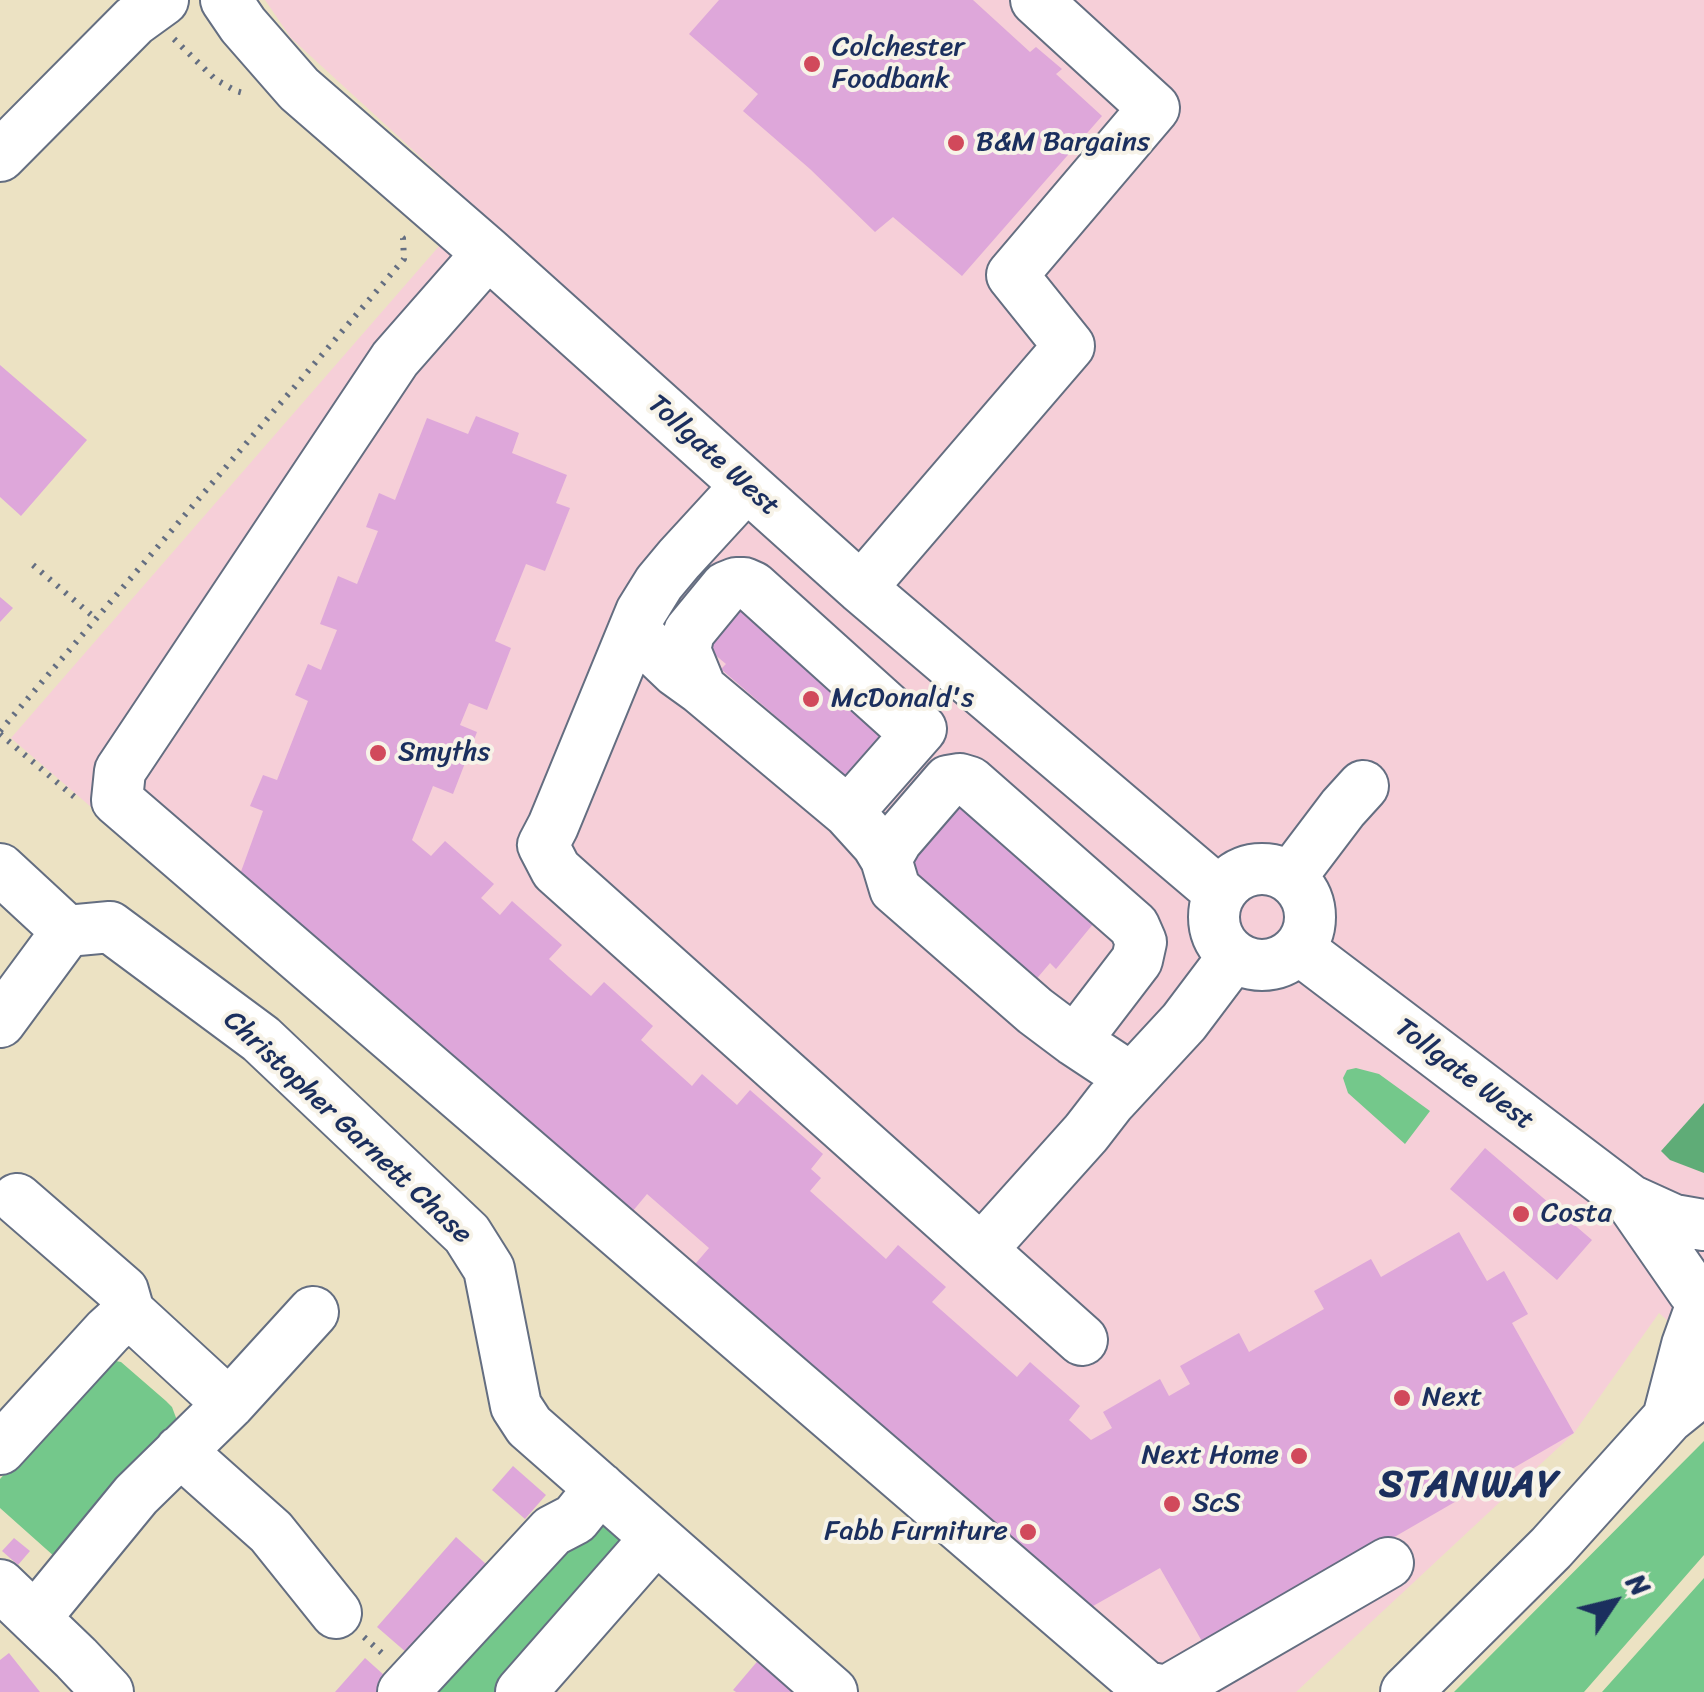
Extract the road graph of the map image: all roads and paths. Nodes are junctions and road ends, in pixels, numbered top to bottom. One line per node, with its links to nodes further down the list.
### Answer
1 (162, 0): 4 (street)
2 (226, 0): 5 (street, Tollgate West)
3 (1036, 0): 9 (street)
4 (0, 156)
5 (488, 254): 7 (street, Tollgate West); 40 (street)
6 (404, 259): 10 (path)
7 (746, 486): 9 (street, Tollgate West); 11 (street)
8 (33, 565): 10 (path)
9 (861, 588): 19 (street, Tollgate West)
10 (96, 618): 13 (path)
11 (634, 631): 12 (street); 29 (street)
12 (702, 690): 15 (street); 15 (street)
13 (0, 731)
14 (1363, 786): 18 (street)
15 (848, 812): 16 (street)
16 (886, 859): 24 (street); 24 (street)
17 (0, 870): 20 (street)
18 (1290, 878): 19 (street); 21 (street)
19 (1220, 892): 22 (street)
20 (67, 931): 23 (street); 38 (street, Christopher Garnett Chase)
21 (1298, 950): 22 (street); 27 (street, Tollgate West)
22 (1234, 957): 25 (street)
23 (0, 1022)
24 (1075, 1041): 25 (street)
25 (1132, 1078): 29 (street)
26 (18, 1199): 31 (street)
27 (1630, 1200): 28 (street, Tollgate West); 30 (street, Tollgate West)
28 (1704, 1225)
29 (981, 1250): 33 (street)
30 (1700, 1290): 34 (street)
31 (129, 1312): 35 (street); 36 (street)
32 (313, 1312): 35 (street)
33 (1082, 1340)
34 (1686, 1403): 47 (street)
35 (229, 1404): 37 (street)
36 (0, 1449)
37 (180, 1451): 41 (street); 42 (street)
38 (600, 1488): 39 (street, Christopher Garnett Chase); 44 (street)
39 (656, 1538): 45 (street); 46 (street, Christopher Garnett Chase)
40 (1388, 1563)
41 (18, 1602): 43 (street)
42 (336, 1613)
43 (108, 1692)
44 (404, 1692)
45 (522, 1692)
46 (832, 1692)
47 (1406, 1692)

